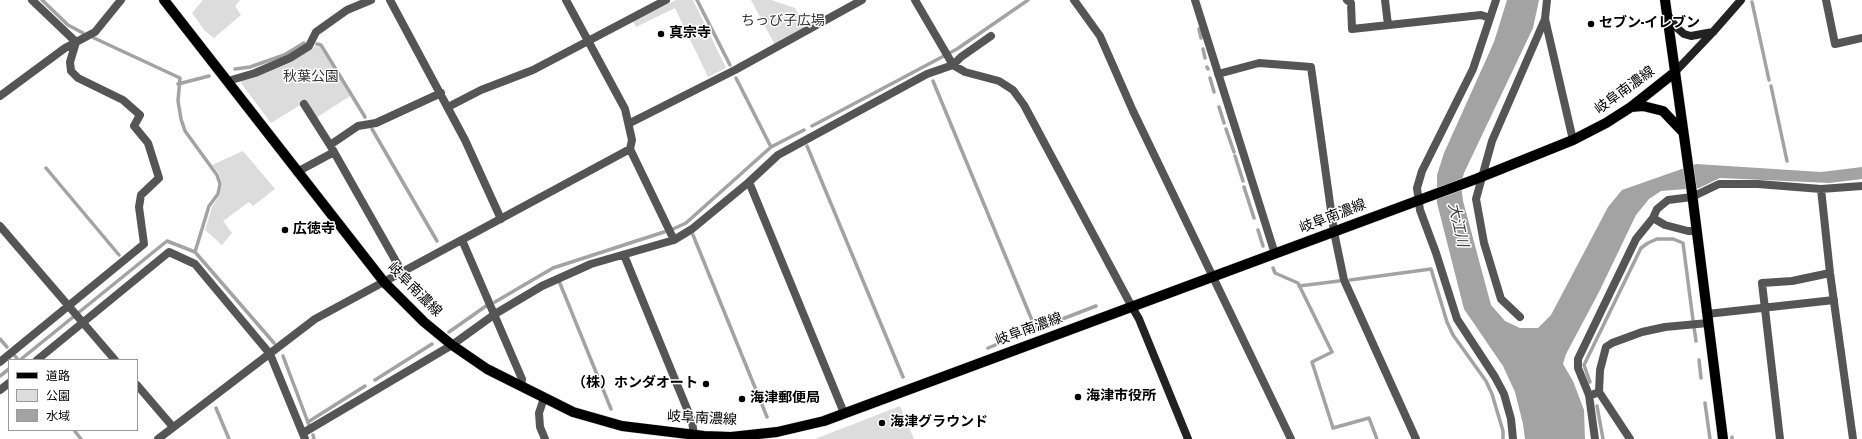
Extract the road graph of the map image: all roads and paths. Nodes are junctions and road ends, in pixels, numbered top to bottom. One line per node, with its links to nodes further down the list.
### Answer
1 (32, 0): 27 (street)
2 (121, 0): 27 (street)
3 (164, 0): 31 (main road, 岐阜南濃線)
4 (371, 0): 31 (street)
5 (390, 0): 32 (street)
6 (566, 0): 26 (street)
7 (666, 0): 26 (street)
8 (862, 0): 37 (street)
9 (915, 0): 28 (street)
10 (1074, 0): 60 (street)
11 (1195, 0): 30 (street)
12 (1347, 0): 22 (street)
13 (1385, 0): 22 (street)
14 (1496, 0): 20 (street)
15 (1547, 0): 21 (street)
16 (1665, 0): 19 (main road)
17 (1741, 0): 23 (street)
18 (1826, 0): 25 (street)
19 (1667, 13): 23 (street); 29 (main road)
20 (1490, 18): 22 (street); 48 (street)
21 (1545, 19): 39 (street); 43 (street)
22 (1388, 25)
23 (1714, 32): 29 (street)
24 (991, 36): 28 (street)
25 (1862, 38)
26 (589, 40): 35 (street); 37 (street)
27 (76, 42): 33 (street); 63 (street)
28 (952, 62): 44 (street); 64 (street)
29 (1674, 72): 36 (main road, 岐阜南濃線); 38 (main road, 岐阜南濃線)
30 (1218, 74): 53 (street); 56 (street)
31 (228, 81): 42 (main road, 岐阜南濃線)
32 (441, 93): 35 (street); 40 (street)
33 (0, 96)
34 (304, 104): 40 (street)
35 (448, 107): 50 (street)
36 (1631, 107): 38 (main road); 39 (main road, 岐阜南濃線)
37 (630, 123): 41 (street)
38 (1683, 132): 47 (main road, 岐阜南濃線)
39 (1573, 140): 43 (main road, 岐阜南濃線)
40 (332, 148): 42 (street); 58 (street)
41 (630, 149): 50 (street); 55 (street)
42 (297, 172): 61 (main road, 岐阜南濃線)
43 (1479, 178): 48 (main road, 岐阜南濃線); 67 (street)
44 (749, 182): 55 (street); 82 (street)
45 (1862, 186): 46 (street)
46 (1821, 189): 47 (street); 59 (street)
47 (1692, 195): 49 (street); 52 (main road, 岐阜南濃線)
48 (1422, 199): 53 (main road, 岐阜南濃線); 92 (street)
49 (1654, 218): 52 (street); 80 (street)
50 (501, 219): 54 (street)
51 (0, 226): 63 (street)
52 (1696, 230): 68 (main road, 岐阜南濃線)
53 (1334, 232): 56 (main road, 岐阜南濃線); 91 (street)
54 (462, 240): 58 (street); 66 (street)
55 (674, 240): 57 (street)
56 (1274, 254): 60 (main road, 岐阜南濃線)
57 (624, 255): 66 (street); 85 (street)
58 (402, 272): 61 (street)
59 (1830, 273): 62 (street); 65 (street)
60 (1213, 276): 64 (main road, 岐阜南濃線); 90 (street)
61 (384, 282): 70 (main road, 岐阜南濃線); 71 (street)
62 (1834, 300): 65 (street); 97 (street)
63 (69, 307): 69 (street); 74 (street)
64 (1132, 307): 82 (main road, 岐阜南濃線); 89 (street)
65 (1766, 307): 68 (street); 96 (street)
66 (495, 314): 70 (street); 77 (street)
67 (1520, 317)
68 (1707, 319): 79 (street); 95 (main road, 岐阜南濃線)
69 (81, 321): 71 (street); 72 (street); 73 (street)
70 (452, 344): 77 (main road, 岐阜南濃線); 84 (street)
71 (270, 354): 83 (street); 84 (street)
72 (37, 359)
73 (114, 359)
74 (0, 362)
75 (8, 384): 78 (street)
76 (138, 386): 83 (street)
77 (521, 386): 81 (main road, 岐阜南濃線)
78 (0, 390)
79 (1599, 392): 80 (street); 94 (street)
80 (1589, 395): 93 (street)
81 (544, 398): 85 (main road, 岐阜南濃線); 88 (street)
82 (844, 413): 86 (main road, 岐阜南濃線)
83 (173, 427): 87 (street)
84 (304, 436)
85 (694, 436): 86 (main road, 岐阜南濃線)
86 (731, 438)
87 (158, 439)
88 (545, 439)
89 (1188, 439)
90 (1291, 439)
91 (1416, 439)
92 (1514, 439)
93 (1596, 439)
94 (1630, 439)
95 (1723, 439)
96 (1780, 439)
97 (1853, 439)

